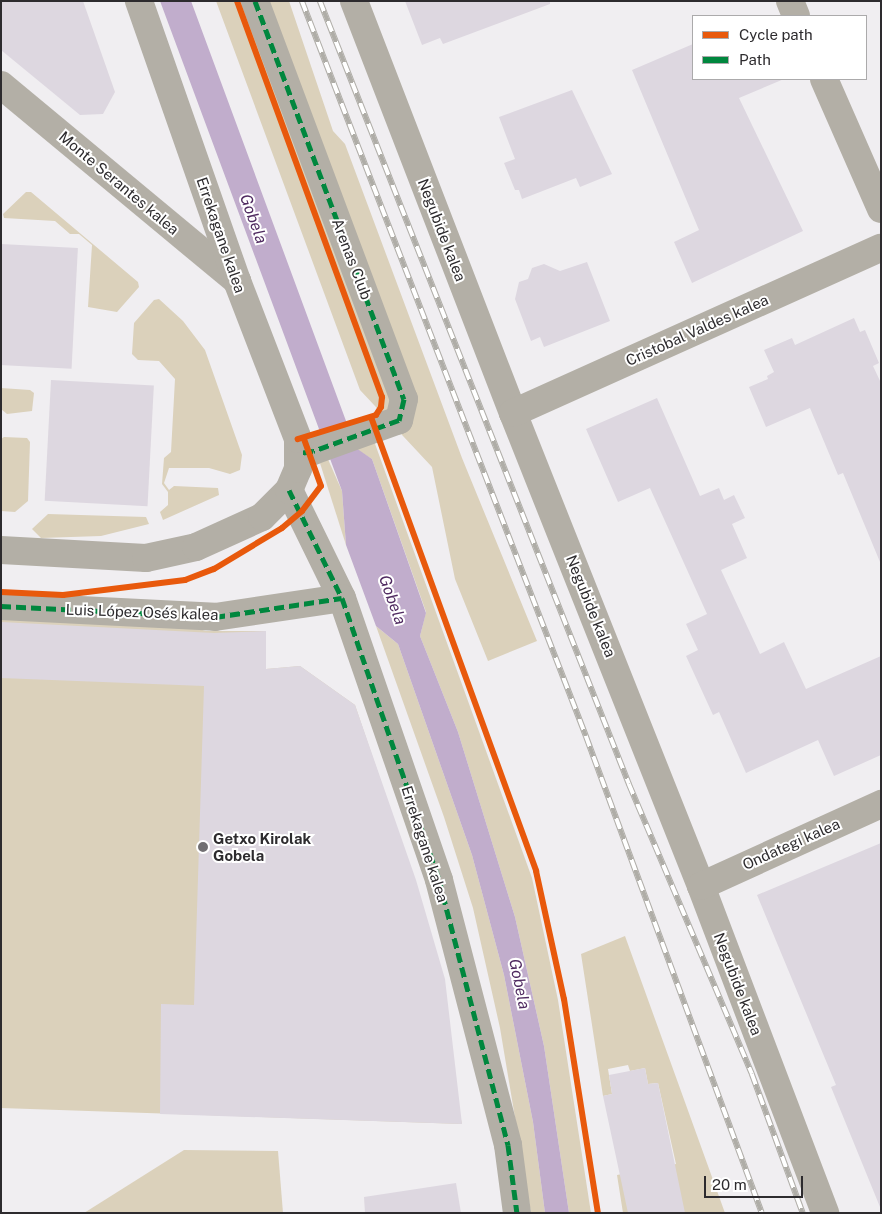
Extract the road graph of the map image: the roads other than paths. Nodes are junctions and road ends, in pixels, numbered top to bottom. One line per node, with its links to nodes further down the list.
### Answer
1 (139, 1): 10 (street, Errekagane kalea)
2 (255, 1): 12 (street, Arenas Club)
3 (354, 1): 11 (street, Negubide kalea)
4 (790, 1): 5 (street)
5 (796, 15)
6 (824, 80): 8 (street)
7 (1, 85): 10 (street, Monte Serantes kalea)
8 (881, 209)
9 (881, 248): 11 (street, Cristobal Valdes kalea)
10 (237, 282): 12 (street, Errekagane kalea)
11 (513, 413): 17 (street, Negubide kalea)
12 (300, 466): 13 (street); 14 (street, Errekagane kalea)
13 (1, 550)
14 (342, 598): 15 (street, Luis López Osés kalea); 18 (street, Errekagane kalea)
15 (1, 606)
16 (881, 804): 17 (street, Ondategi kalea)
17 (701, 886): 19 (street, Negubide kalea)
18 (517, 1213)
19 (825, 1213)

